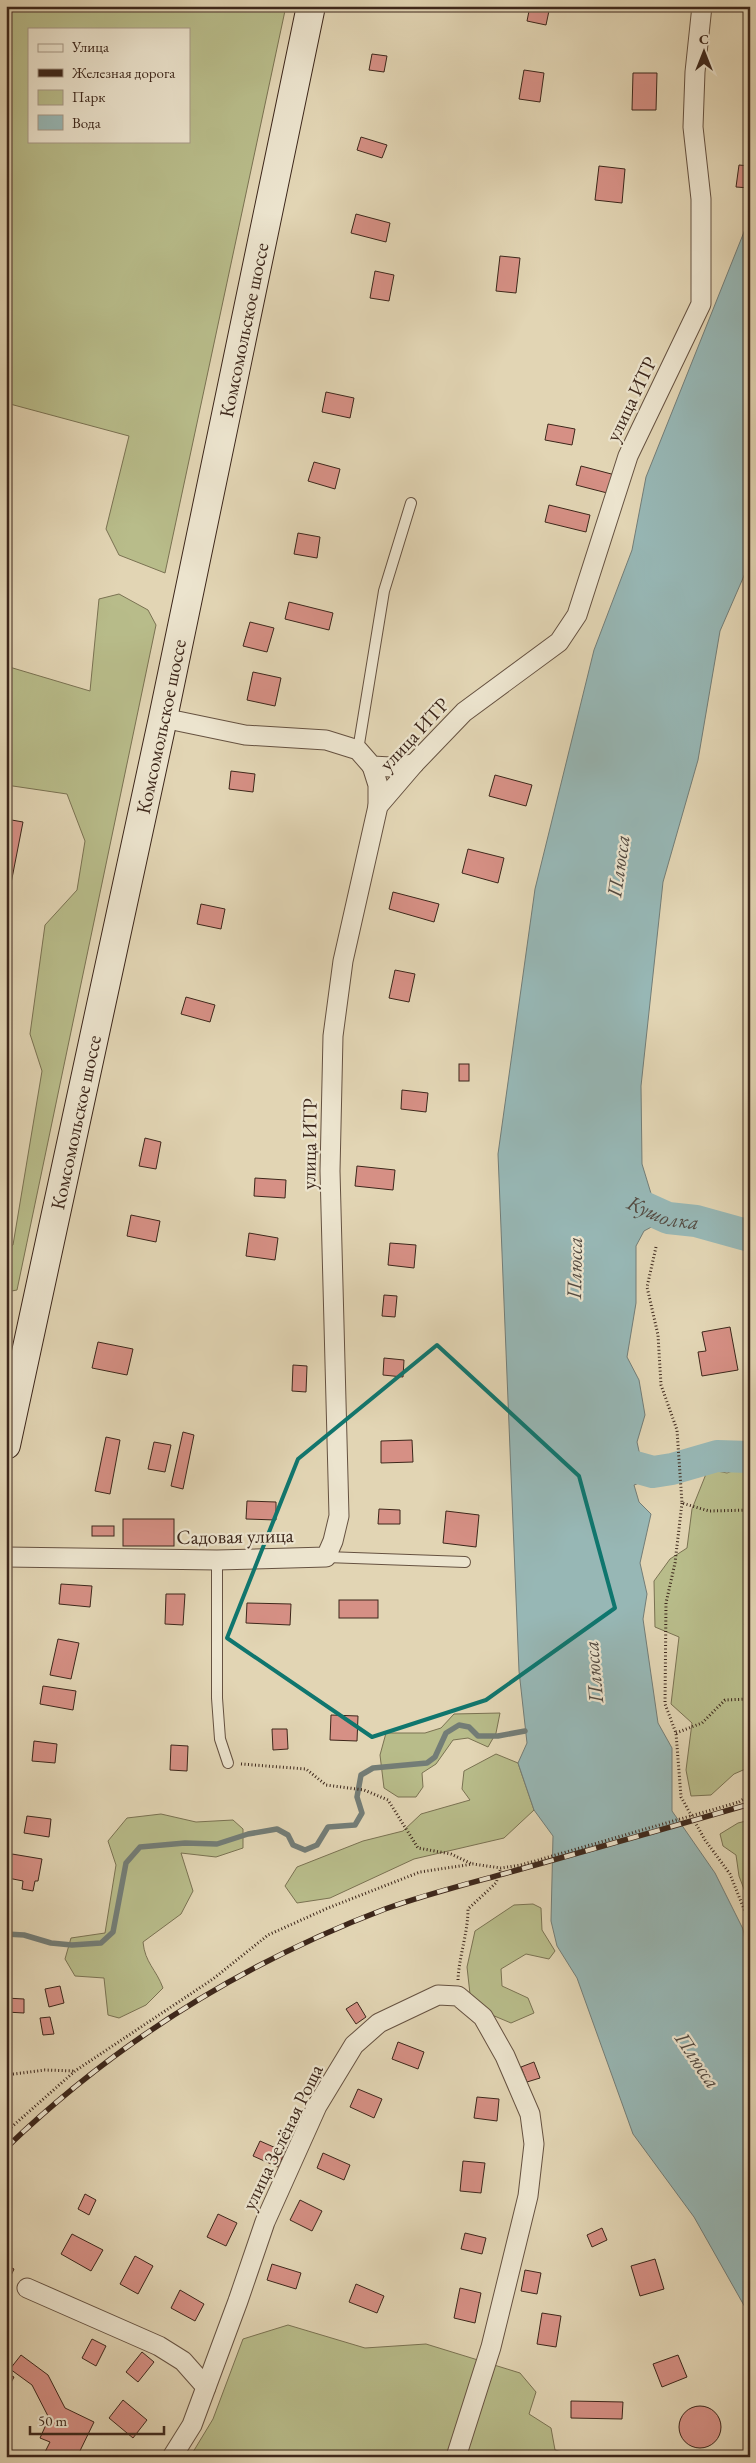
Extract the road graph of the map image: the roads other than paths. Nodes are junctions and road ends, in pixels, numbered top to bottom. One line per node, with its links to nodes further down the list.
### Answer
1 (311, 6): 4 (main road, Комсомольское шоссе)
2 (702, 6): 6 (street, улица ИТР)
3 (412, 502): 5 (lane)
4 (163, 718): 5 (street); 9 (main road, Комсомольское шоссе)
5 (358, 750): 7 (street)
6 (414, 764): 7 (street); 8 (street, улица ИТР)
7 (372, 766): 8 (street)
8 (378, 806): 11 (street, улица ИТР)
9 (6, 1445)
10 (6, 1557): 12 (street, Садовая улица)
11 (326, 1557): 12 (street, Садовая улица); 13 (lane, Садовая улица)
12 (217, 1560): 14 (lane)
13 (465, 1562)
14 (228, 1763)
15 (27, 2288): 16 (street)
16 (206, 2387): 17 (street, улица Зелёная Роща); 18 (street, улица Зелёная Роща)
17 (172, 2457)
18 (456, 2457)

